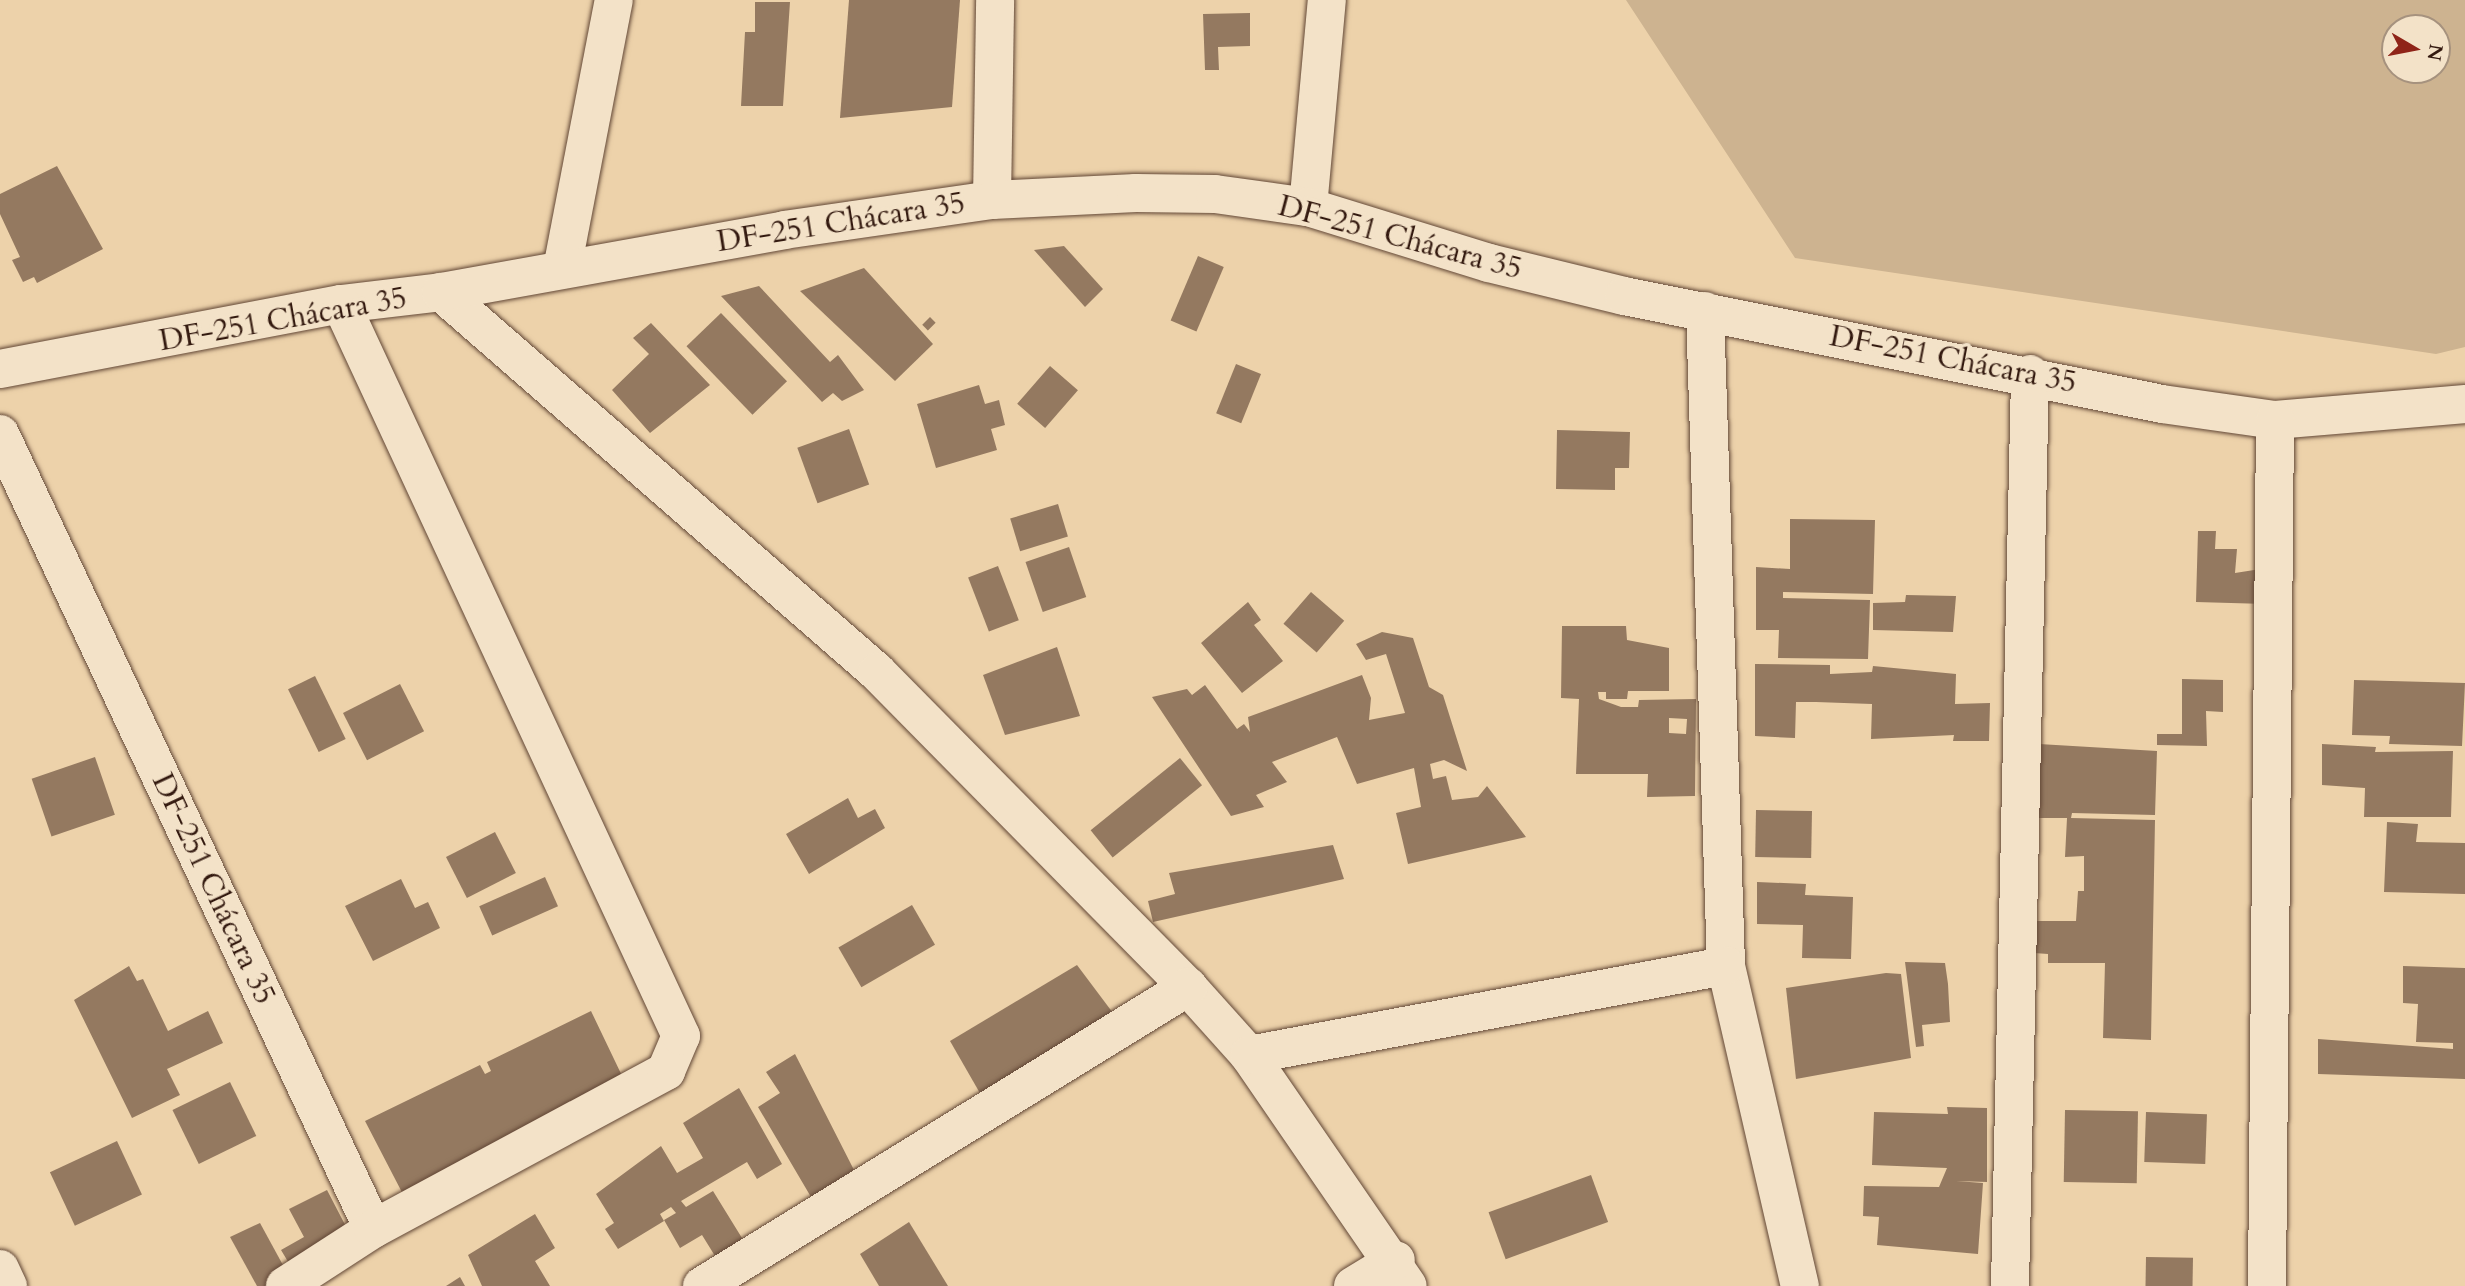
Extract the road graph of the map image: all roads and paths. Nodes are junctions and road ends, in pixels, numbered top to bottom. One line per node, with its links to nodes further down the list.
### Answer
1 (614, 0): 6 (street)
2 (995, 0): 4 (street)
3 (1327, 0): 5 (street)
4 (992, 200): 5 (street, DF-251 Chácara 35); 6 (street, DF-251 Chácara 35)
5 (1308, 206): 9 (street, DF-251 Chácara 35)
6 (562, 269): 7 (street, DF-251 Chácara 35)
7 (440, 292): 8 (street, DF-251 Chácara 35); 16 (street)
8 (341, 304): 10 (street, DF-251 Chácara 35); 18 (street)
9 (1705, 311): 11 (street, DF-251 Chácara 35); 15 (street)
10 (0, 369)
11 (2029, 374): 13 (street, DF-251 Chácara 35); 26 (street)
12 (2465, 404): 13 (street, DF-251 Chácara 35)
13 (2275, 420): 27 (street)
14 (0, 434): 18 (street, DF-251 Chácara 35)
15 (1726, 966): 17 (street); 25 (street)
16 (1188, 987): 17 (street); 23 (street)
17 (1250, 1055): 20 (street)
18 (373, 1229): 22 (street)
19 (0, 1269): 21 (street)
20 (1402, 1273): 24 (street)
21 (8, 1286)
22 (285, 1286)
23 (702, 1286)
24 (1353, 1286)
25 (1800, 1286)
26 (2010, 1286)
27 (2267, 1286)

